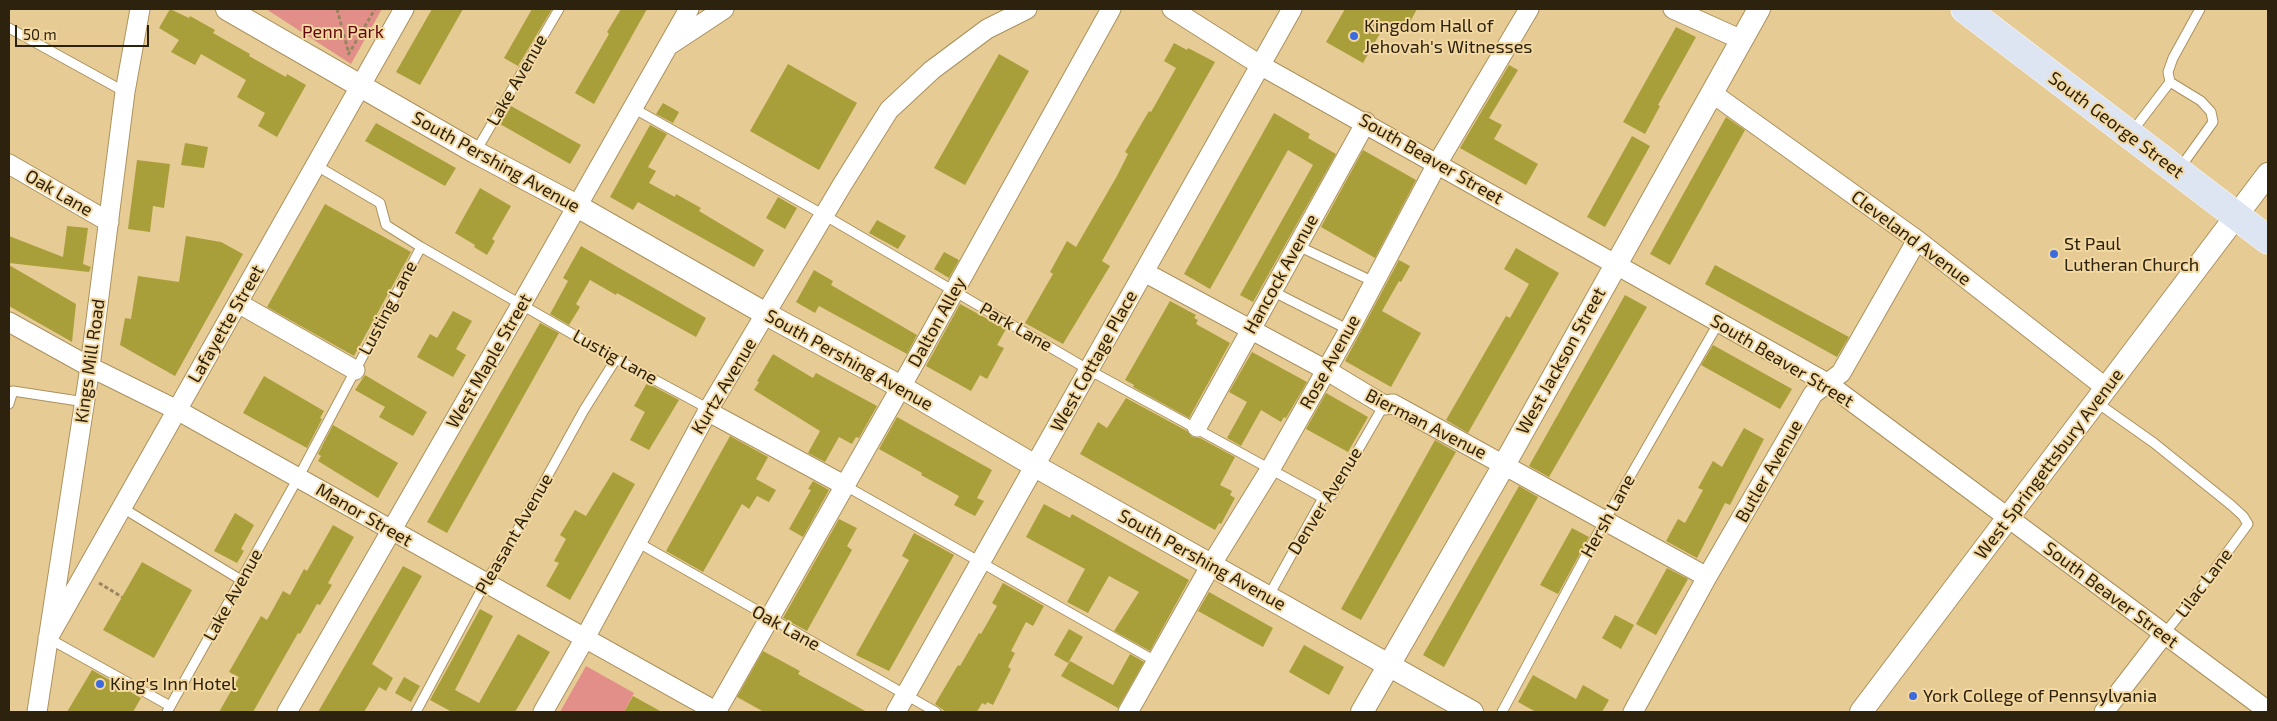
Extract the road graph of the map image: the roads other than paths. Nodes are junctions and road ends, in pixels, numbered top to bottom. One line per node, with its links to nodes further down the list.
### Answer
1 (140, 9): 22 (street, Kings Mill Road)
2 (227, 9): 21 (street, South Pershing Avenue)
3 (404, 9): 21 (street, Lafayette Street)
4 (559, 9): 27 (lane, Lake Avenue)
5 (689, 9): 18 (street, West Maple Street)
6 (724, 9): 18 (street)
7 (1027, 9): 34 (street, Kurtz Avenue)
8 (1111, 9): 44 (street, Dalton Alley)
9 (1172, 9): 19 (street)
10 (1292, 9): 19 (street, West Cottage Place)
11 (1529, 9): 29 (street, Rose Avenue)
12 (1672, 9): 17 (street)
13 (1759, 9): 17 (street, West Jackson Street)
14 (1965, 9): 26 (main road, South George Street)
15 (2200, 9): 20 (lane)
16 (9, 28): 22 (lane)
17 (1742, 40): 23 (street, West Jackson Street)
18 (667, 46): 24 (street, West Maple Street)
19 (1260, 65): 25 (street, South Beaver Street); 42 (street, West Cottage Place)
20 (2170, 82): 26 (lane); 31 (lane)
21 (359, 86): 27 (street, South Pershing Avenue); 30 (street, Lafayette Street)
22 (125, 92): 36 (street, Kings Mill Road)
23 (1712, 93): 37 (street, Cleveland Avenue); 41 (street, West Jackson Street)
24 (633, 108): 33 (street, West Maple Street); 34 (lane, Park Lane)
25 (1366, 122): 29 (street, South Beaver Street); 39 (street, Hancock Avenue)
26 (2130, 135): 31 (main road, South George Street)
27 (475, 152): 33 (street, South Pershing Avenue)
28 (9, 164): 36 (street, Oak Lane)
29 (1437, 164): 41 (street, South Beaver Street); 43 (street, Rose Avenue)
30 (317, 166): 40 (lane, Lustig Lane); 46 (street, Lafayette Street)
31 (2177, 172): 35 (main road, South George Street)
32 (2268, 174): 35 (street, West Springettsbury Avenue)
33 (577, 206): 47 (street, West Maple Street); 48 (street, South Pershing Avenue)
34 (824, 215): 44 (lane, Park Lane); 48 (street, Kurtz Avenue)
35 (2237, 216): 38 (main road, South George Street); 60 (street, West Springettsbury Avenue)
36 (109, 222): 54 (street, Kings Mill Road)
37 (1917, 240): 58 (street, Butler Avenue); 60 (street, Cleveland Avenue)
38 (2268, 240)
39 (1296, 245): 43 (lane); 45 (street, Hancock Avenue)
40 (421, 247): 47 (lane, Lustig Lane); 55 (lane, Lusting Lane)
41 (1615, 263): 50 (street, South Beaver Street); 67 (street, West Jackson Street)
42 (1144, 272): 51 (street, Bierman Avenue); 56 (street, West Cottage Place)
43 (1374, 282): 52 (street, Rose Avenue)
44 (953, 290): 56 (lane, Park Lane); 59 (street, Dalton Alley)
45 (1272, 291): 51 (street, Hancock Avenue); 52 (lane)
46 (238, 303): 55 (street, Lusting Lane); 64 (street, Lafayette Street)
47 (522, 305): 53 (lane, Lustig Lane); 77 (street, West Maple Street)
48 (766, 314): 59 (street, South Pershing Avenue); 65 (street, Kurtz Avenue)
49 (9, 322): 54 (street, Manor Street)
50 (1719, 322): 58 (street, South Beaver Street); 75 (lane, Hersh Lane)
51 (1250, 329): 57 (street, Bierman Avenue); 66 (street, Hancock Avenue)
52 (1349, 330): 57 (street, Rose Avenue)
53 (616, 359): 65 (lane, Lustig Lane); 83 (lane, Pleasant Avenue)
54 (90, 367): 61 (street, Kings Mill Road); 64 (street, Manor Street)
55 (355, 370): 70 (lane, Lusting Lane)
56 (1089, 370): 66 (lane, Park Lane); 68 (street, West Cottage Place)
57 (1326, 370): 63 (street, Bierman Avenue); 69 (street, Rose Avenue)
58 (1826, 384): 74 (street, South Beaver Street); 81 (street, Butler Avenue)
59 (901, 387): 68 (street, South Pershing Avenue); 71 (street, Dalton Alley)
60 (2101, 395): 74 (street, West Springettsbury Avenue); 76 (lane, Cleveland Avenue)
61 (85, 402): 62 (lane); 87 (street, Kings Mill Road)
62 (9, 404)
63 (1384, 405): 67 (street, Bierman Avenue); 72 (lane, Denver Avenue)
64 (176, 410): 70 (street, Manor Street); 73 (street, Lafayette Street)
65 (708, 410): 71 (street, Lustig Lane); 78 (street, Kurtz Avenue)
66 (1197, 427): 69 (lane, Park Lane)
67 (1504, 465): 75 (street, Bierman Avenue); 90 (street, West Jackson Street)
68 (1035, 466): 79 (street, West Cottage Place); 80 (street, South Pershing Avenue)
69 (1271, 468): 72 (lane, Park Lane); 80 (street, Rose Avenue)
70 (298, 478): 77 (street, Manor Street); 82 (lane, Lake Avenue)
71 (844, 485): 79 (lane); 85 (street, Dalton Alley)
72 (1323, 498): 84 (lane, Denver Avenue)
73 (121, 507): 82 (lane); 87 (street, Lafayette Street)
74 (2008, 519): 86 (street, South Beaver Street); 106 (street, West Springettsbury Avenue)
75 (1605, 520): 81 (street, Bierman Avenue); 104 (lane, Hersh Lane)
76 (2248, 524): 86 (lane, Lilac Lane)
77 (390, 530): 83 (street, Manor Street); 95 (street, West Maple Street)
78 (636, 542): 85 (lane, Oak Lane); 88 (street, Kurtz Avenue)
79 (979, 563): 89 (lane); 91 (street, West Cottage Place)
80 (1211, 565): 84 (street, South Pershing Avenue); 89 (street, Rose Avenue)
81 (1707, 577): 105 (street, Butler Avenue)
82 (241, 580): 92 (lane, Lake Avenue)
83 (485, 583): 88 (street, Manor Street); 96 (lane, Pleasant Avenue)
84 (1268, 597): 90 (street, South Pershing Avenue)
85 (769, 619): 91 (lane, Oak Lane); 98 (street, Dalton Alley)
86 (2164, 634): 93 (street, South Beaver Street); 107 (street, Lilac Lane)
87 (48, 638): 92 (lane); 94 (street, Kings Mill Road)
88 (585, 638): 97 (street, Kurtz Avenue); 98 (street, Manor Street)
89 (1156, 662): 101 (street, Rose Avenue)
90 (1388, 665): 102 (street, West Jackson Street); 103 (street, South Pershing Avenue)
91 (906, 695): 99 (street, West Cottage Place); 100 (lane, Oak Lane)
92 (169, 709)
93 (2268, 711)
94 (37, 712)
95 (287, 712)
96 (416, 712)
97 (543, 712)
98 (717, 712)
99 (896, 712)
100 (936, 712)
101 (1128, 712)
102 (1362, 712)
103 (1472, 712)
104 (1502, 712)
105 (1633, 712)
106 (1860, 712)
107 (2104, 712)

